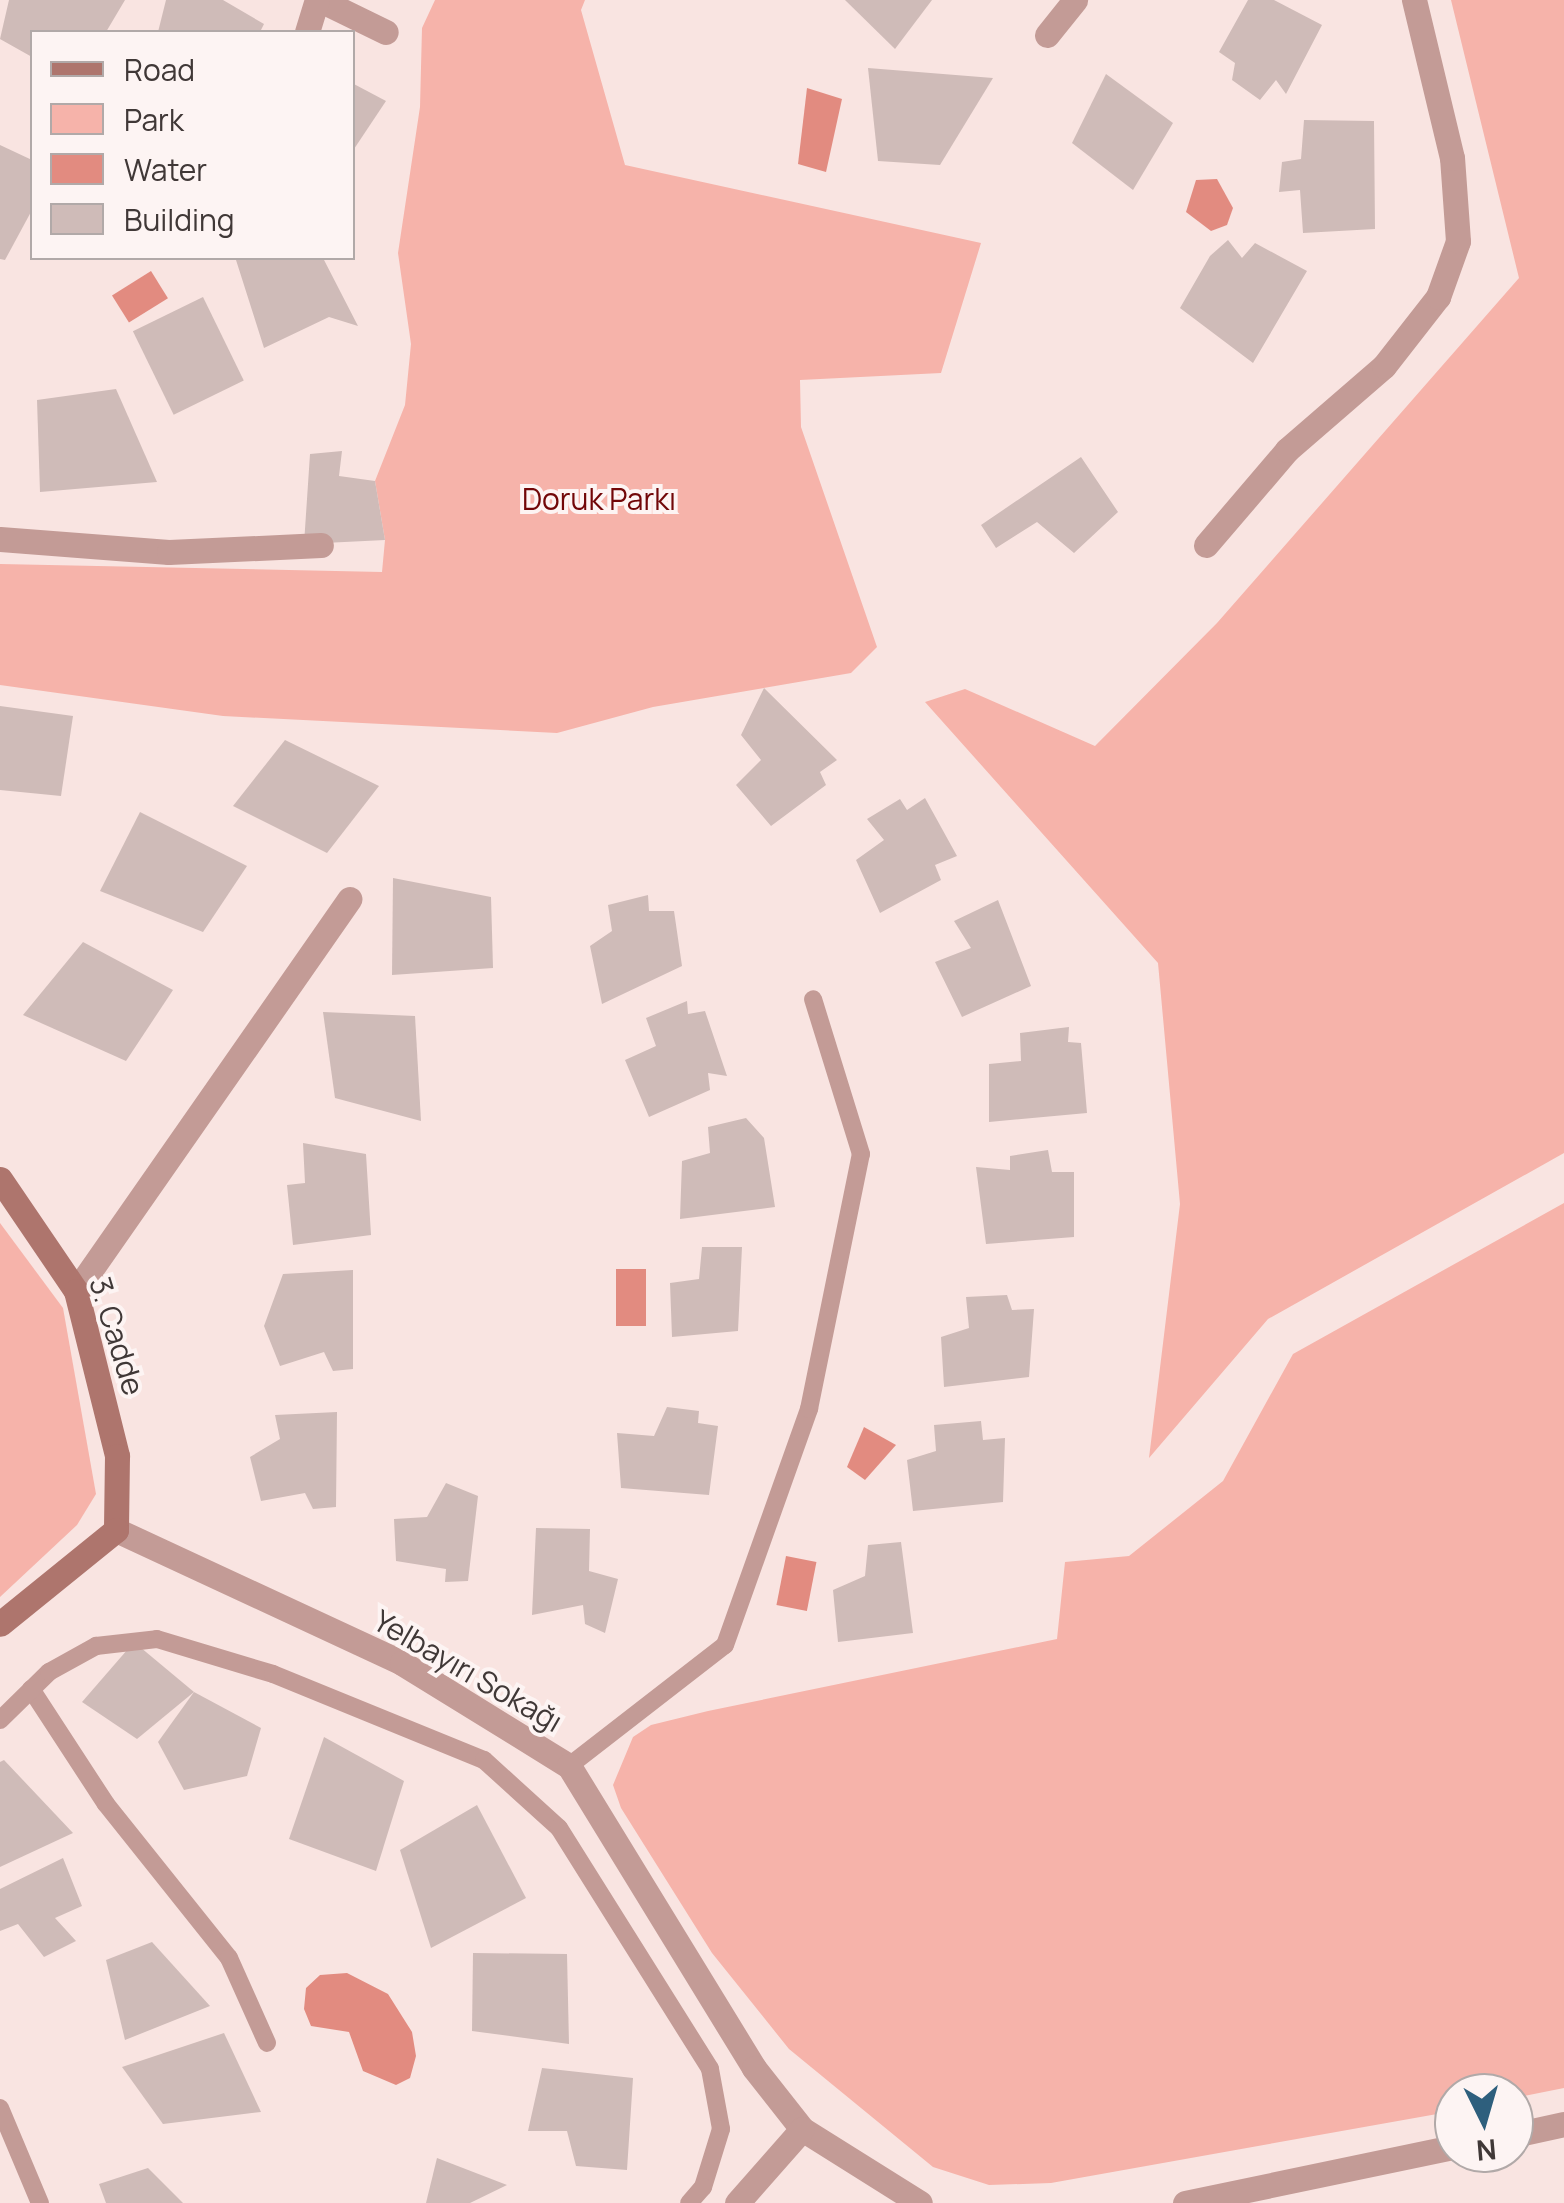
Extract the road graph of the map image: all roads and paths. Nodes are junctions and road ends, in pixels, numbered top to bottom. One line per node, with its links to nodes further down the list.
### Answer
1 (319, 0): 4 (street); 5 (street)
2 (1075, 0): 6 (street)
3 (1414, 0): 9 (street)
4 (308, 30)
5 (386, 32)
6 (1047, 34)
7 (0, 539): 8 (street)
8 (321, 545)
9 (1206, 546)
10 (349, 899): 13 (street)
11 (813, 999): 18 (lane)
12 (0, 1179): 13 (main road, 3. Cadde)
13 (76, 1291): 14 (main road, 3. Cadde)
14 (116, 1530): 15 (main road); 18 (street, Yelbayırı Sokağı)
15 (0, 1624)
16 (31, 1689): 17 (lane); 19 (lane); 26 (lane)
17 (0, 1720)
18 (569, 1766): 22 (street, Yelbayırı Sokağı)
19 (267, 2043)
20 (0, 2108): 25 (lane)
21 (1564, 2124): 23 (street)
22 (802, 2129): 27 (street); 28 (street, Yelbayırı Sokağı)
23 (1534, 2131)
24 (1434, 2151): 29 (street)
25 (40, 2203)
26 (688, 2203)
27 (737, 2203)
28 (920, 2203)
29 (1185, 2203)

